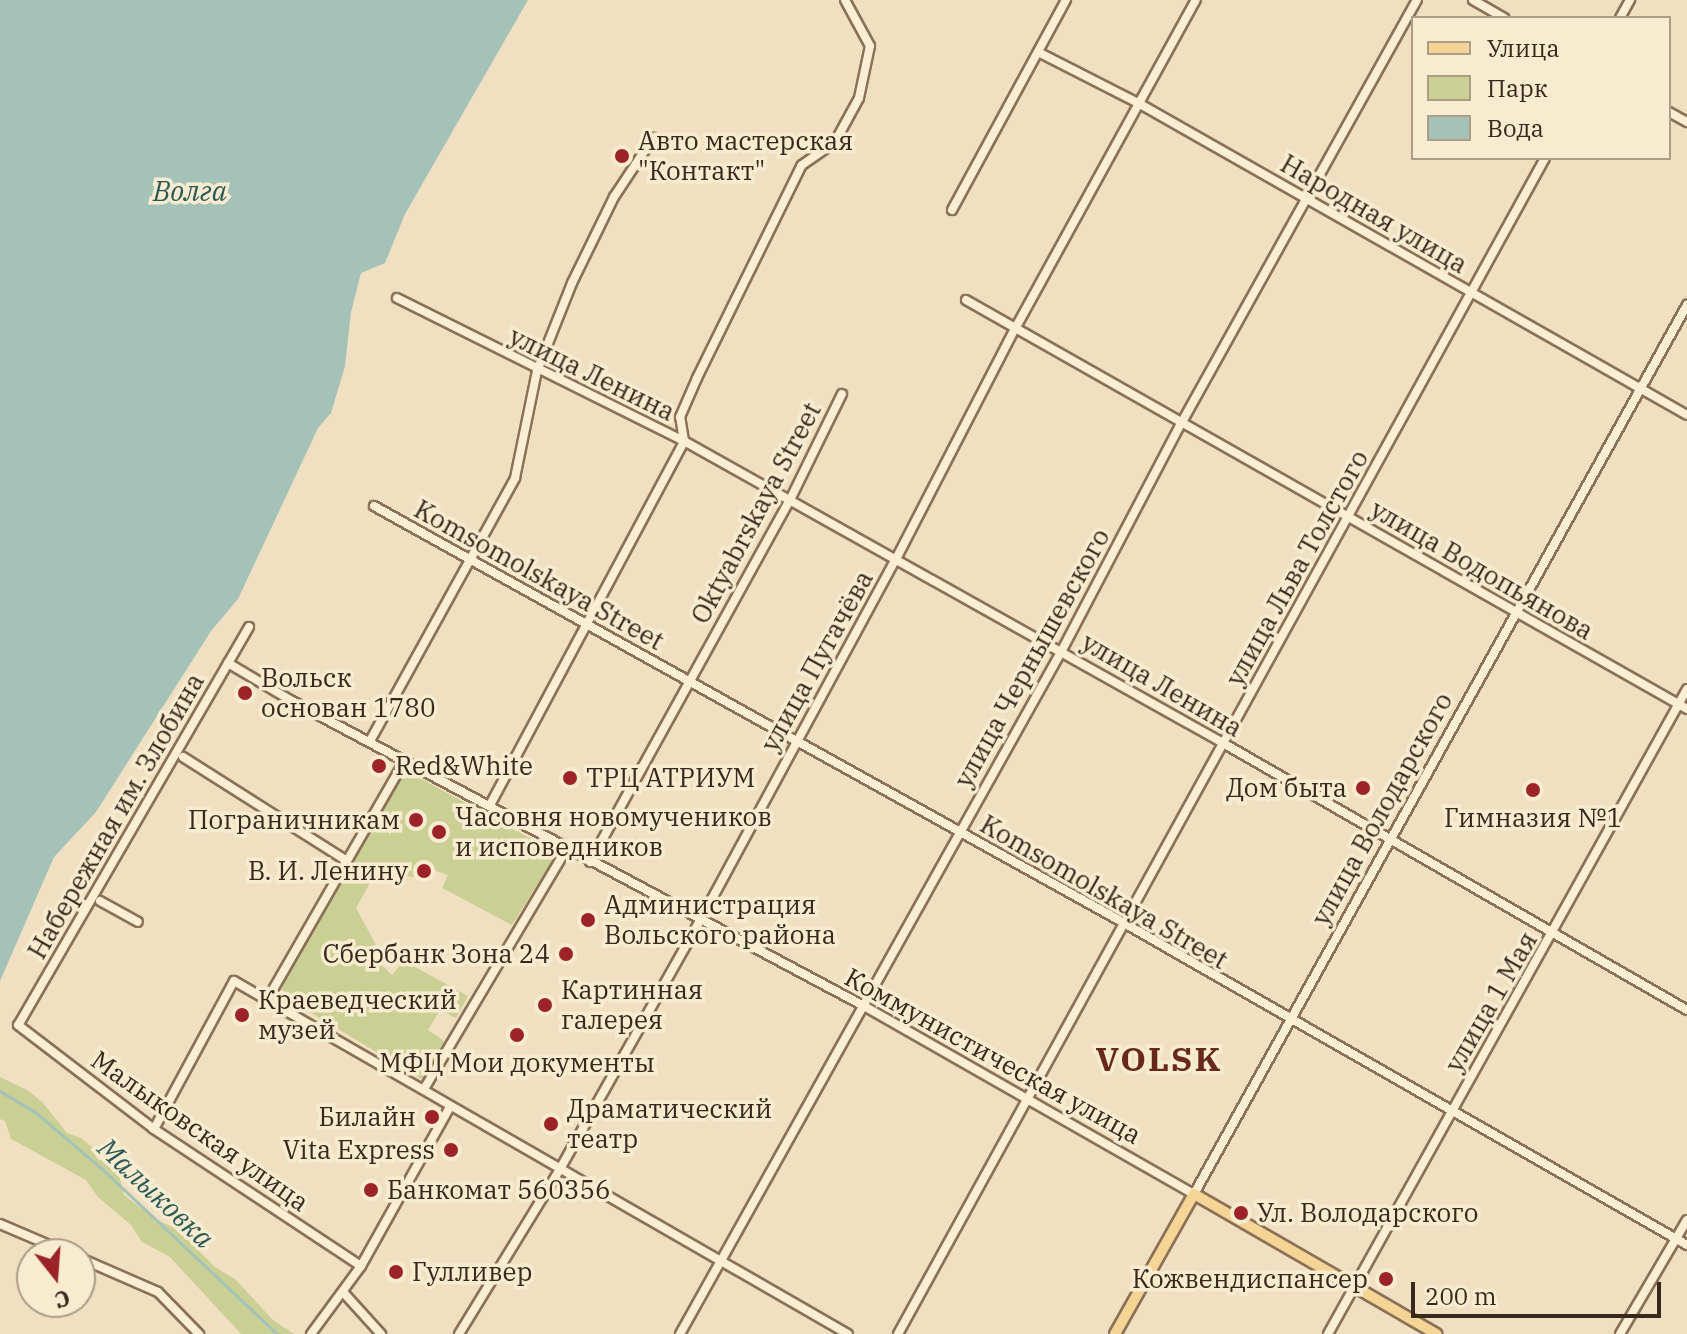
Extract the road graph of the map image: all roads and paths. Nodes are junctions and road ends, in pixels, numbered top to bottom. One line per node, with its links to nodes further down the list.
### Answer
1 (845, 0): 23 (street)
2 (1066, 0): 7 (street)
3 (1196, 0): 8 (street, улица Пугачёва)
4 (1417, 0): 11 (street, улица Чернышевского)
5 (1473, 0): 6 (street)
6 (1501, 16)
7 (1038, 52): 8 (street, Народная улица); 12 (street)
8 (1140, 104): 11 (street, Народная улица); 17 (street, улица Пугачёва)
9 (653, 138): 18 (street)
10 (1544, 160): 13 (street, улица Льва Толстого)
11 (1308, 199): 13 (street, Народная улица); 22 (street, улица Чернышевского)
12 (952, 210)
13 (1472, 293): 19 (street, Народная улица); 26 (street, улица Льва Толстого)
14 (397, 298): 18 (street, улица Ленина)
15 (966, 300): 17 (street, улица Водопьянова)
16 (1687, 305): 19 (street, улица Володарского)
17 (1016, 327): 22 (street, улица Водопьянова); 27 (street, улица Пугачёва)
18 (537, 371): 23 (street, улица Ленина); 28 (street)
19 (1641, 389): 21 (street, Народная улица); 29 (street, улица Володарского)
20 (842, 394): 24 (street, Oktyabrskaya Street)
21 (1687, 415)
22 (1182, 422): 26 (street, улица Водопьянова); 32 (street, улица Чернышевского)
23 (684, 441): 24 (street, улица Ленина); 30 (street)
24 (790, 500): 27 (street, улица Ленина); 34 (street, Oktyabrskaya Street)
25 (374, 506): 28 (street, Komsomolskaya Street)
26 (1347, 517): 29 (street, улица Водопьянова); 39 (street, улица Льва Толстого)
27 (896, 559): 32 (street, улица Ленина); 38 (street, улица Пугачёва)
28 (472, 561): 30 (street, Komsomolskaya Street); 37 (street)
29 (1516, 612): 36 (street, улица Водопьянова); 44 (street, улица Володарского)
30 (586, 626): 34 (street, Komsomolskaya Street); 42 (street)
31 (249, 627): 33 (street, Набережная им. Злобина)
32 (1061, 652): 39 (street, улица Ленина); 43 (street, улица Чернышевского)
33 (228, 663): 37 (street, Коммунистическая улица); 57 (street, Набережная им. Злобина)
34 (688, 681): 38 (street, Komsomolskaya Street); 47 (street, Oktyabrskaya Street)
35 (1687, 689): 36 (street, улица 1 Мая)
36 (1683, 707): 52 (street, улица 1 Мая)
37 (370, 741): 41 (street, Коммунистическая улица)
38 (795, 743): 43 (street, Komsomolskaya Street); 49 (street, улица Пугачёва)
39 (1223, 743): 44 (street, улица Ленина); 51 (street, улица Льва Толстого)
40 (183, 757): 46 (street)
41 (405, 760): 42 (street, Коммунистическая улица); 46 (street)
42 (490, 805): 45 (street, Коммунистическая улица)
43 (959, 832): 51 (street, Komsomolskaya Street); 54 (street, улица Чернышевского)
44 (1390, 841): 52 (street, улица Ленина); 56 (street, улица Володарского)
45 (567, 848): 47 (street, Коммунистическая улица); 58 (street)
46 (347, 861): 53 (street)
47 (590, 862): 49 (street, Коммунистическая улица)
48 (100, 901): 50 (street)
49 (700, 921): 54 (street, Коммунистическая улица); 63 (street, улица Пугачёва)
50 (138, 922)
51 (1124, 923): 56 (street, Komsomolskaya Street); 59 (street, улица Льва Толстого)
52 (1553, 934): 55 (street, улица Ленина); 61 (street, улица 1 Мая)
53 (267, 1000): 58 (street); 62 (street)
54 (864, 1006): 59 (street, Коммунистическая улица); 70 (street, улица Чернышевского)
55 (1687, 1010)
56 (1288, 1021): 61 (street, Komsomolskaya Street); 64 (street, улица Володарского)
57 (18, 1025): 62 (street, Малыковская улица)
58 (424, 1089): 60 (street)
59 (1028, 1101): 64 (street, Коммунистическая улица); 81 (street, улица Льва Толстого)
60 (450, 1107): 63 (street); 72 (street)
61 (1451, 1112): 68 (street, Komsomolskaya Street); 73 (street, улица 1 Мая)
62 (154, 1129): 72 (street, Малыковская улица)
63 (560, 1169): 70 (street); 78 (street, улица Пугачёва)
64 (1194, 1194): 73 (main road, Коммунистическая улица); 82 (main road, улица Володарского)
65 (1687, 1220): 68 (street)
66 (0, 1224): 67 (street)
67 (33, 1238)
68 (1677, 1240): 69 (street, Komsomolskaya Street); 85 (street)
69 (1687, 1245)
70 (719, 1261): 79 (street, улица Чернышевского); 80 (street)
71 (96, 1265): 75 (street)
72 (361, 1266): 74 (street)
73 (1353, 1287): 83 (street, улица 1 Мая); 84 (main road, Коммунистическая улица)
74 (343, 1292): 76 (street); 77 (street)
75 (199, 1334)
76 (311, 1334)
77 (381, 1334)
78 (459, 1334)
79 (680, 1334)
80 (848, 1334)
81 (898, 1334)
82 (1115, 1334)
83 (1328, 1334)
84 (1436, 1334)
85 (1620, 1334)

